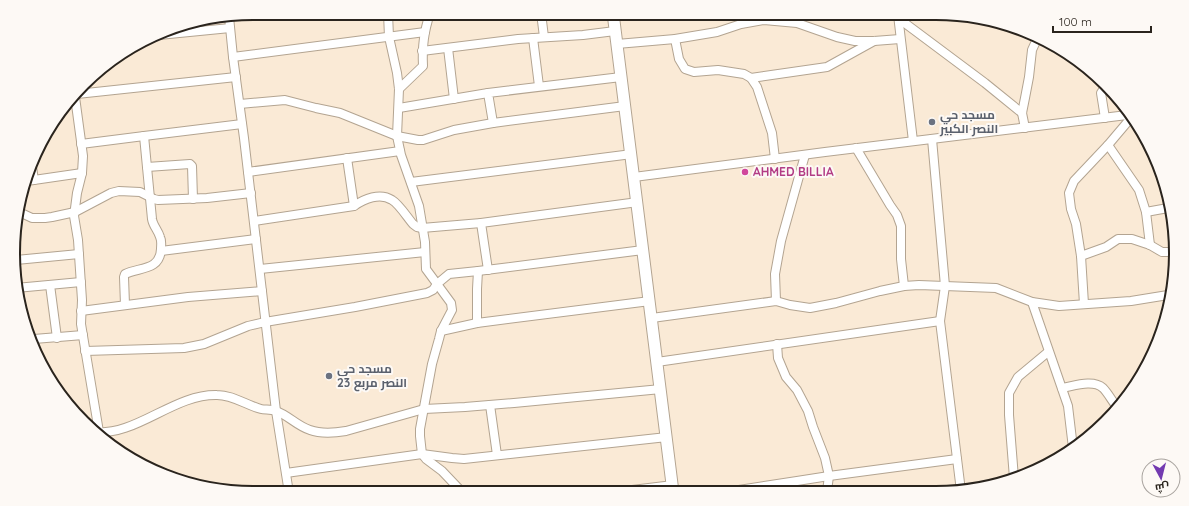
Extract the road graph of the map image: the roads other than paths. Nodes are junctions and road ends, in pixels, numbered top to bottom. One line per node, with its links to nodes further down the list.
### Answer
1 (388, 20): 14 (street)
2 (428, 20): 12 (street)
3 (542, 20): 15 (street)
4 (614, 20): 11 (main road)
5 (752, 20): 17 (street)
6 (780, 20): 19 (street)
7 (898, 20): 18 (street)
8 (903, 20): 38 (street)
9 (229, 21): 10 (street)
10 (230, 28): 13 (street); 24 (street)
11 (616, 31): 15 (street); 21 (main road)
12 (425, 32): 14 (street); 23 (street)
13 (175, 33)
14 (389, 36): 24 (street); 29 (street)
15 (544, 37): 16 (street)
16 (533, 38): 22 (street); 28 (street)
17 (675, 38): 21 (street); 27 (street)
18 (900, 39): 19 (street); 48 (street)
19 (874, 41): 27 (street)
20 (1036, 43): 38 (street)
21 (617, 44): 26 (main road)
22 (448, 48): 23 (street); 33 (street)
23 (422, 51): 29 (street)
24 (233, 57): 25 (street)
25 (236, 76): 31 (street); 35 (street)
26 (621, 77): 28 (street); 36 (main road)
27 (751, 78): 56 (street)
28 (539, 86): 32 (street)
29 (399, 89): 37 (street)
30 (1103, 90): 40 (street)
31 (83, 93)
32 (488, 93): 33 (street); 42 (street)
33 (454, 99): 37 (street)
34 (76, 102): 49 (street)
35 (240, 104): 43 (street); 46 (street)
36 (625, 106): 42 (street); 53 (main road)
37 (399, 108): 46 (street)
38 (1022, 113): 44 (street)
39 (1124, 115): 40 (street)
40 (1105, 118): 44 (street)
41 (1128, 121): 50 (street)
42 (493, 123): 46 (street)
43 (242, 124): 45 (street); 58 (street)
44 (1025, 128): 47 (street)
45 (144, 136): 49 (street); 57 (street)
46 (397, 136): 52 (street)
47 (932, 139): 48 (street); 91 (street)
48 (913, 141): 51 (street)
49 (81, 144): 59 (street)
50 (1108, 146): 70 (street); 82 (street)
51 (856, 148): 54 (street); 90 (street)
52 (400, 151): 55 (street); 62 (street)
53 (632, 154): 60 (main road); 62 (street)
54 (805, 154): 56 (street); 96 (street)
55 (347, 158): 58 (street); 67 (street)
56 (775, 158): 60 (street)
57 (147, 168): 64 (street); 65 (street)
58 (248, 172): 63 (street)
59 (82, 173): 61 (street); 69 (street)
60 (634, 177): 66 (main road)
61 (31, 180)
62 (411, 182): 74 (street)
63 (251, 193): 65 (street); 72 (street)
64 (150, 197): 65 (street); 69 (street); 78 (street)
65 (193, 199)
66 (638, 202): 73 (street); 77 (main road)
67 (354, 206): 72 (street); 74 (street)
68 (1165, 209): 70 (street)
69 (75, 212): 71 (street); 81 (street)
70 (1146, 212): 76 (street)
71 (23, 214)
72 (254, 221): 75 (street)
73 (481, 223): 74 (street); 85 (street)
74 (422, 228): 79 (street)
75 (256, 239): 78 (street); 84 (street)
76 (1150, 245): 80 (street); 82 (street)
77 (644, 250): 85 (street); 95 (main road)
78 (161, 251): 99 (street)
79 (425, 252): 84 (street); 88 (street)
80 (1169, 252)
81 (79, 254): 83 (street); 87 (street)
82 (1081, 256): 98 (street)
83 (20, 260)
84 (260, 269): 93 (street)
85 (488, 270): 86 (street)
86 (478, 271): 88 (street); 104 (street)
87 (81, 282): 89 (street); 100 (street)
88 (437, 284): 103 (street); 105 (street)
89 (50, 285): 92 (street); 107 (street)
90 (904, 286): 91 (street); 96 (street)
91 (945, 286): 97 (street); 102 (street)
92 (23, 287)
93 (262, 291): 99 (street); 103 (street)
94 (1165, 295): 98 (street)
95 (650, 301): 101 (main road); 104 (street)
96 (776, 301): 101 (street)
97 (1032, 302): 98 (street); 111 (street)
98 (1084, 304)
99 (126, 305): 100 (street)
100 (81, 311): 106 (street)
101 (652, 318): 112 (main road)
102 (940, 320): 109 (street); 125 (street)
103 (265, 322): 110 (street); 118 (street)
104 (477, 323): 105 (street)
105 (442, 331): 117 (street)
106 (83, 335): 107 (street); 110 (street)
107 (57, 338): 108 (street)
108 (37, 339)
109 (777, 344): 112 (street); 128 (street)
110 (86, 351): 119 (street)
111 (1048, 352): 113 (street); 127 (street)
112 (657, 362): 114 (main road)
113 (1062, 388): 115 (street); 122 (street)
114 (661, 389): 116 (street); 121 (main road)
115 (1114, 403)
116 (490, 405): 117 (street); 124 (street)
117 (424, 409): 118 (street); 123 (street)
118 (276, 411): 120 (street); 126 (street)
119 (97, 426)
120 (105, 433)
121 (667, 437): 124 (street); 132 (main road)
122 (1073, 441)
123 (422, 454): 124 (street); 126 (street); 131 (street)
124 (497, 455)
125 (958, 459): 128 (street); 129 (street)
126 (286, 473): 130 (street)
127 (1014, 473)
128 (829, 476): 133 (street); 134 (street)
129 (960, 485)
130 (288, 486)
131 (456, 486)
132 (673, 486)
133 (775, 486)
134 (828, 486)

